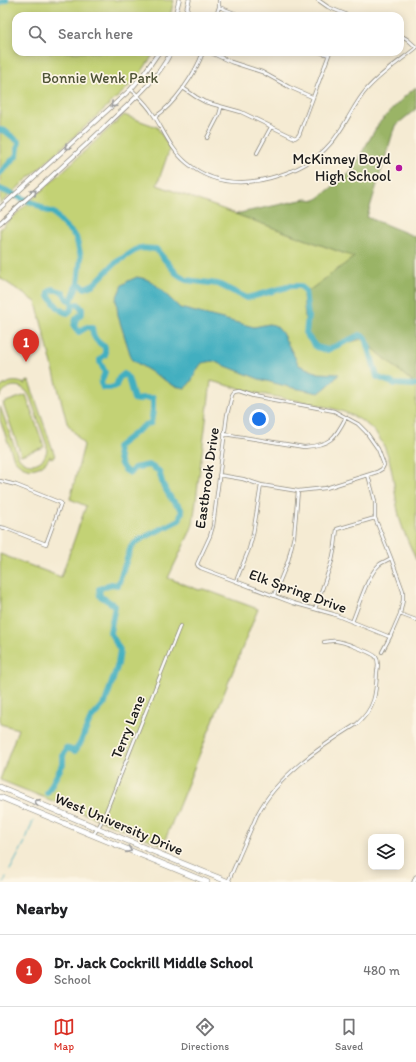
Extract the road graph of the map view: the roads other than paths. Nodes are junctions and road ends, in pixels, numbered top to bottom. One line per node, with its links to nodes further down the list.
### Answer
1 (179, 0): 6 (main road)
2 (189, 0): 7 (main road)
3 (219, 0): 5 (street)
4 (318, 0): 10 (street)
5 (219, 7): 8 (street); 9 (street)
6 (176, 12)
7 (186, 12)
8 (217, 12)
9 (232, 12)
10 (338, 12)
11 (404, 38): 12 (street)
12 (416, 48): 23 (street)
13 (156, 56): 19 (main road)
14 (169, 56): 20 (main road)
15 (201, 56): 18 (street)
16 (217, 56): 21 (street)
17 (329, 56): 21 (street)
18 (182, 88): 22 (street); 23 (street)
19 (131, 89): 20 (street); 27 (main road, one-way to 27)
20 (138, 96): 23 (street); 28 (main road, one-way to 20)
21 (313, 97): 24 (street)
22 (221, 108): 24 (street); 25 (street)
23 (155, 117)
24 (271, 127): 26 (street)
25 (207, 138)
26 (257, 153)
27 (0, 208)
28 (0, 223)
29 (346, 417): 30 (street); 30 (street, Eastbrook Drive); 32 (street)
30 (224, 434): 31 (street, Eastbrook Drive)
31 (219, 475): 34 (street); 39 (street, Eastbrook Drive)
32 (368, 475): 35 (street); 36 (street)
33 (0, 481): 37 (street)
34 (261, 485): 35 (street); 40 (street)
35 (298, 491): 41 (street)
36 (375, 518): 38 (street); 42 (street)
37 (0, 527)
38 (391, 558): 43 (street); 45 (street)
39 (198, 566): 40 (street, Elk Spring Drive)
40 (236, 581): 41 (street, Elk Spring Drive)
41 (274, 595): 42 (street, Elk Spring Drive)
42 (315, 609): 45 (street, Elk Spring Drive)
43 (400, 614): 44 (street); 47 (street)
44 (416, 620)
45 (352, 622): 47 (street, Elk Spring Drive)
46 (180, 626): 52 (street, Terry Lane)
47 (390, 637): 49 (street)
48 (324, 642): 56 (street)
49 (382, 652)
50 (0, 787): 52 (highway, West University Drive, one-way to 50)
51 (0, 797): 53 (highway, West University Drive)
52 (98, 828): 53 (street, Terry Lane); 56 (highway, West University Drive)
53 (93, 835): 55 (highway, West University Drive, one-way to 55)
54 (416, 877): 57 (main road)
55 (207, 882)
56 (229, 882)
57 (414, 882)

